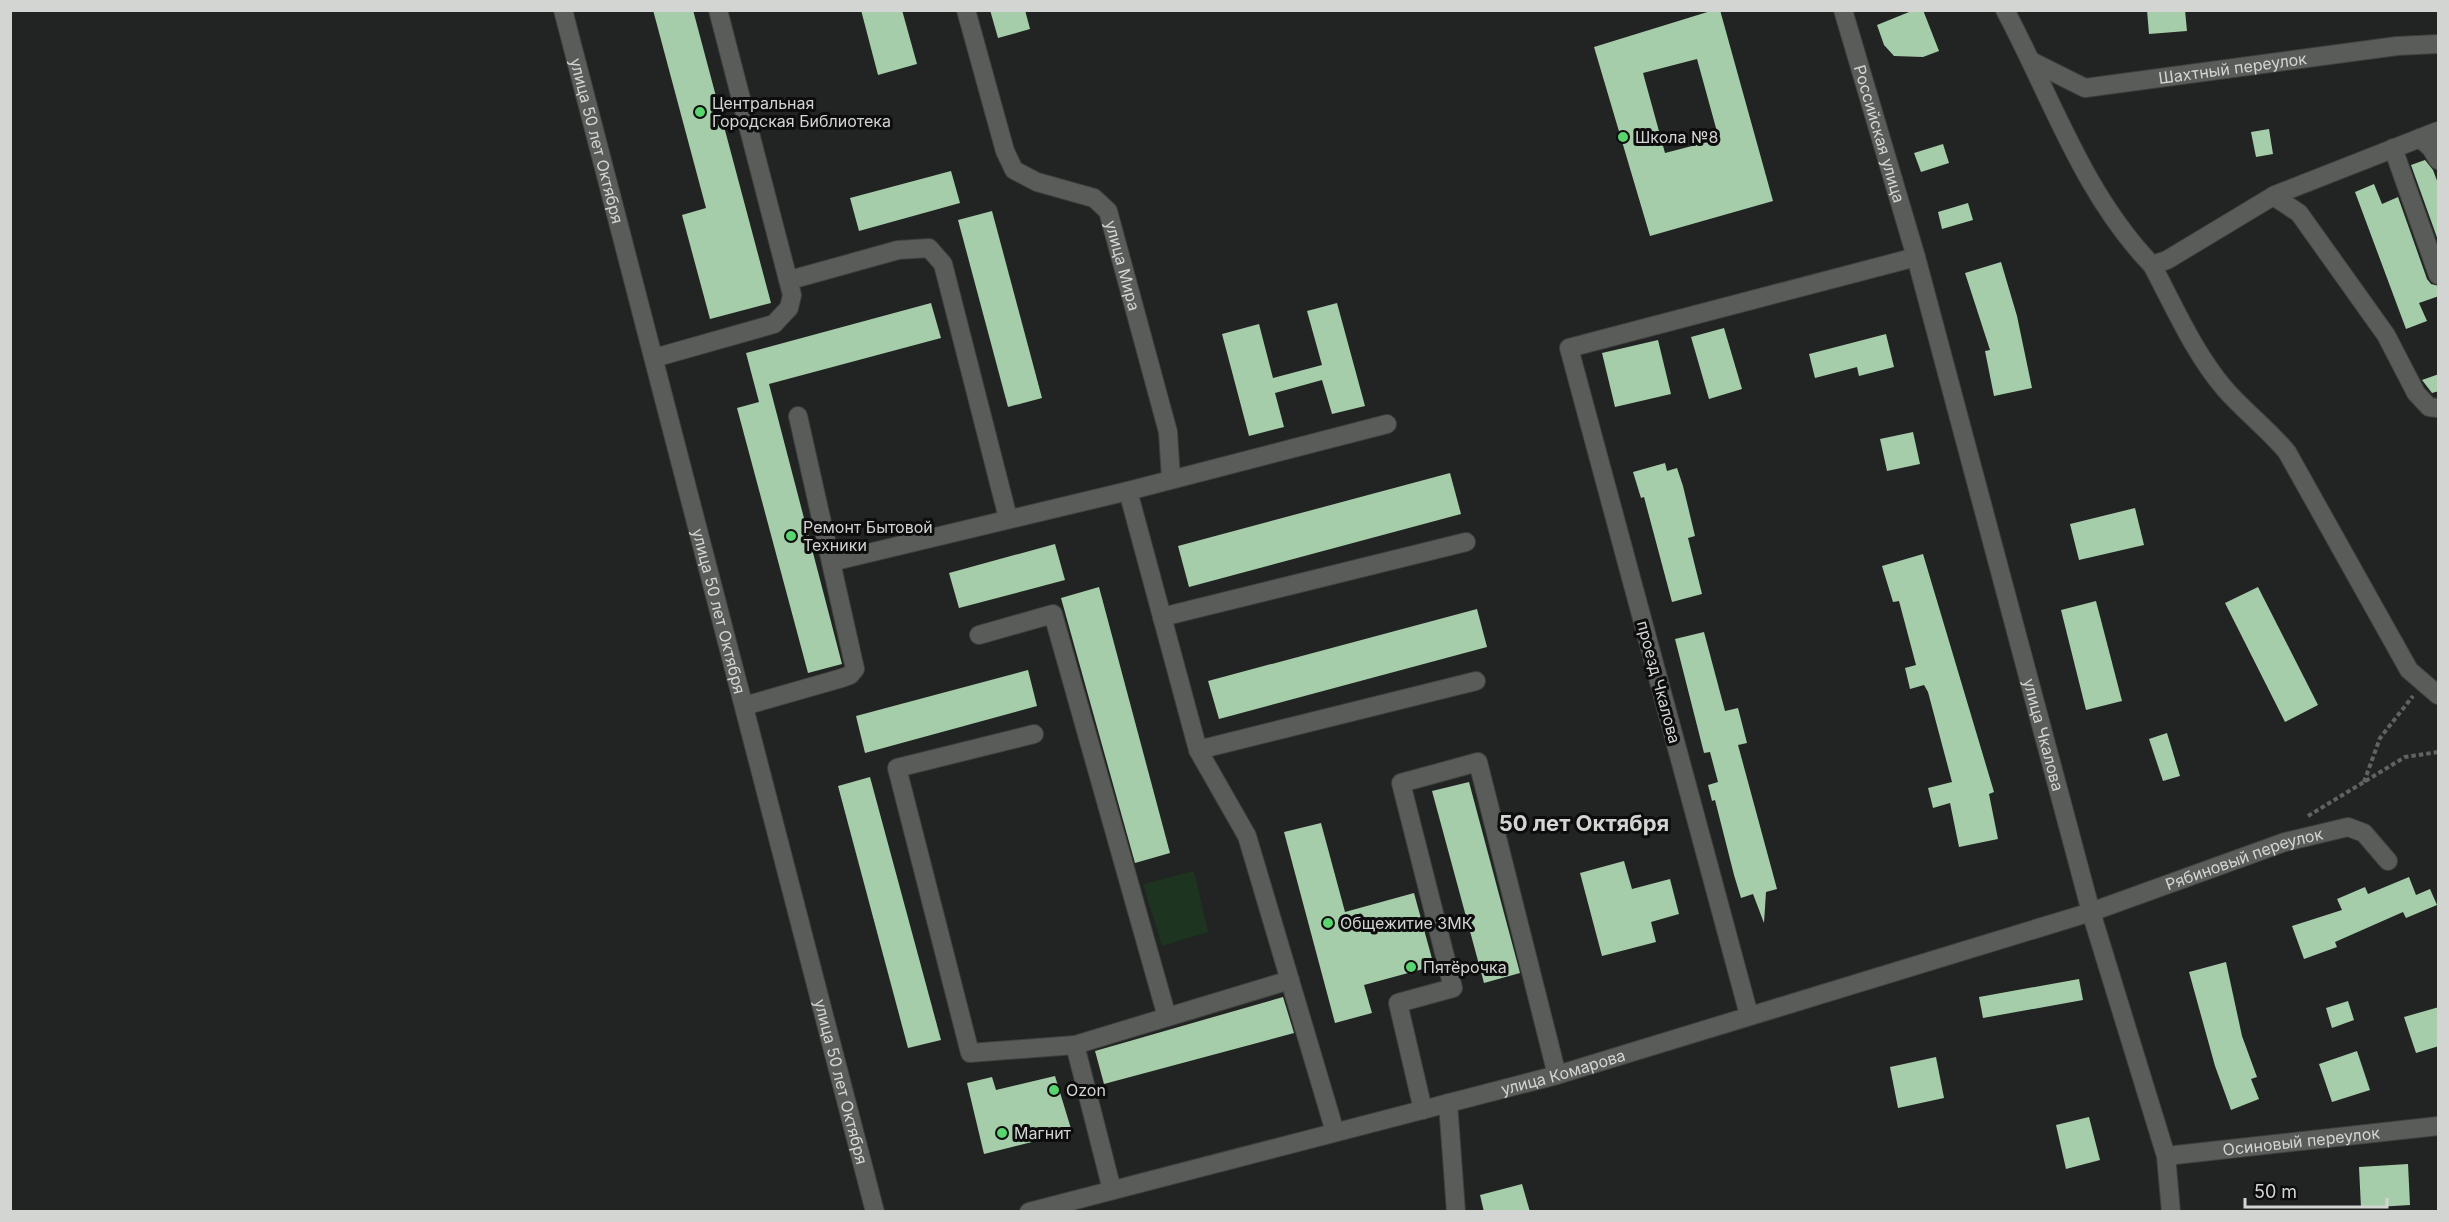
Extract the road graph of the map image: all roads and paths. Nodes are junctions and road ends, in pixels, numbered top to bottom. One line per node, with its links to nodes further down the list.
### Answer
1 (563, 10): 17 (street, улица 50 лет Октября)
2 (718, 10): 16 (street)
3 (966, 10): 21 (street, улица Мира)
4 (1843, 10): 13 (street, Российская улица)
5 (2005, 10): 7 (street)
6 (2439, 44): 7 (street, Шахтный переулок)
7 (2033, 62): 14 (street)
8 (2439, 131): 9 (street)
9 (2420, 138): 10 (street); 11 (street)
10 (2393, 148): 12 (street); 15 (street)
11 (2439, 160)
12 (2273, 196): 14 (street); 18 (street)
13 (1916, 257): 38 (street, улица Чкалова); 40 (street, проезд Чкалова)
14 (2152, 265): 29 (street)
15 (2439, 275)
16 (790, 280): 17 (street); 23 (street)
17 (654, 358): 31 (street, улица 50 лет Октября)
18 (2439, 408)
19 (798, 416): 25 (street)
20 (1387, 424): 21 (street)
21 (1171, 479): 22 (street)
22 (1128, 491): 23 (street); 26 (street)
23 (1008, 518): 25 (street)
24 (1466, 542): 26 (street)
25 (831, 562): 31 (street)
26 (1162, 617): 33 (street)
27 (979, 634): 41 (street)
28 (1476, 681): 33 (street)
29 (2422, 684): 30 (street); 35 (path)
30 (2439, 695)
31 (744, 706): 50 (street, улица 50 лет Октября)
32 (1034, 734): 42 (street)
33 (1197, 750): 39 (street)
34 (2439, 752): 35 (path)
35 (2363, 783): 36 (path)
36 (2304, 819)
37 (2388, 861): 38 (street, Рябиновый переулок)
38 (2091, 912): 40 (street, улица Комарова); 48 (street, улица Чкалова)
39 (1290, 980): 41 (street); 47 (street)
40 (1749, 1015): 43 (street, улица Комарова)
41 (1167, 1017): 42 (street)
42 (1075, 1045): 49 (street)
43 (1557, 1075): 44 (street, улица Комарова); 45 (street)
44 (1448, 1103): 45 (street, улица Комарова); 52 (street)
45 (1423, 1110): 47 (street, улица Комарова)
46 (2439, 1126): 48 (street, Осиновый переулок)
47 (1335, 1132): 49 (street, улица Комарова)
48 (2166, 1156): 53 (street, улица Чкалова)
49 (1112, 1190): 51 (street, улица Комарова)
50 (875, 1212)
51 (1029, 1212)
52 (1456, 1212)
53 (2171, 1212)

